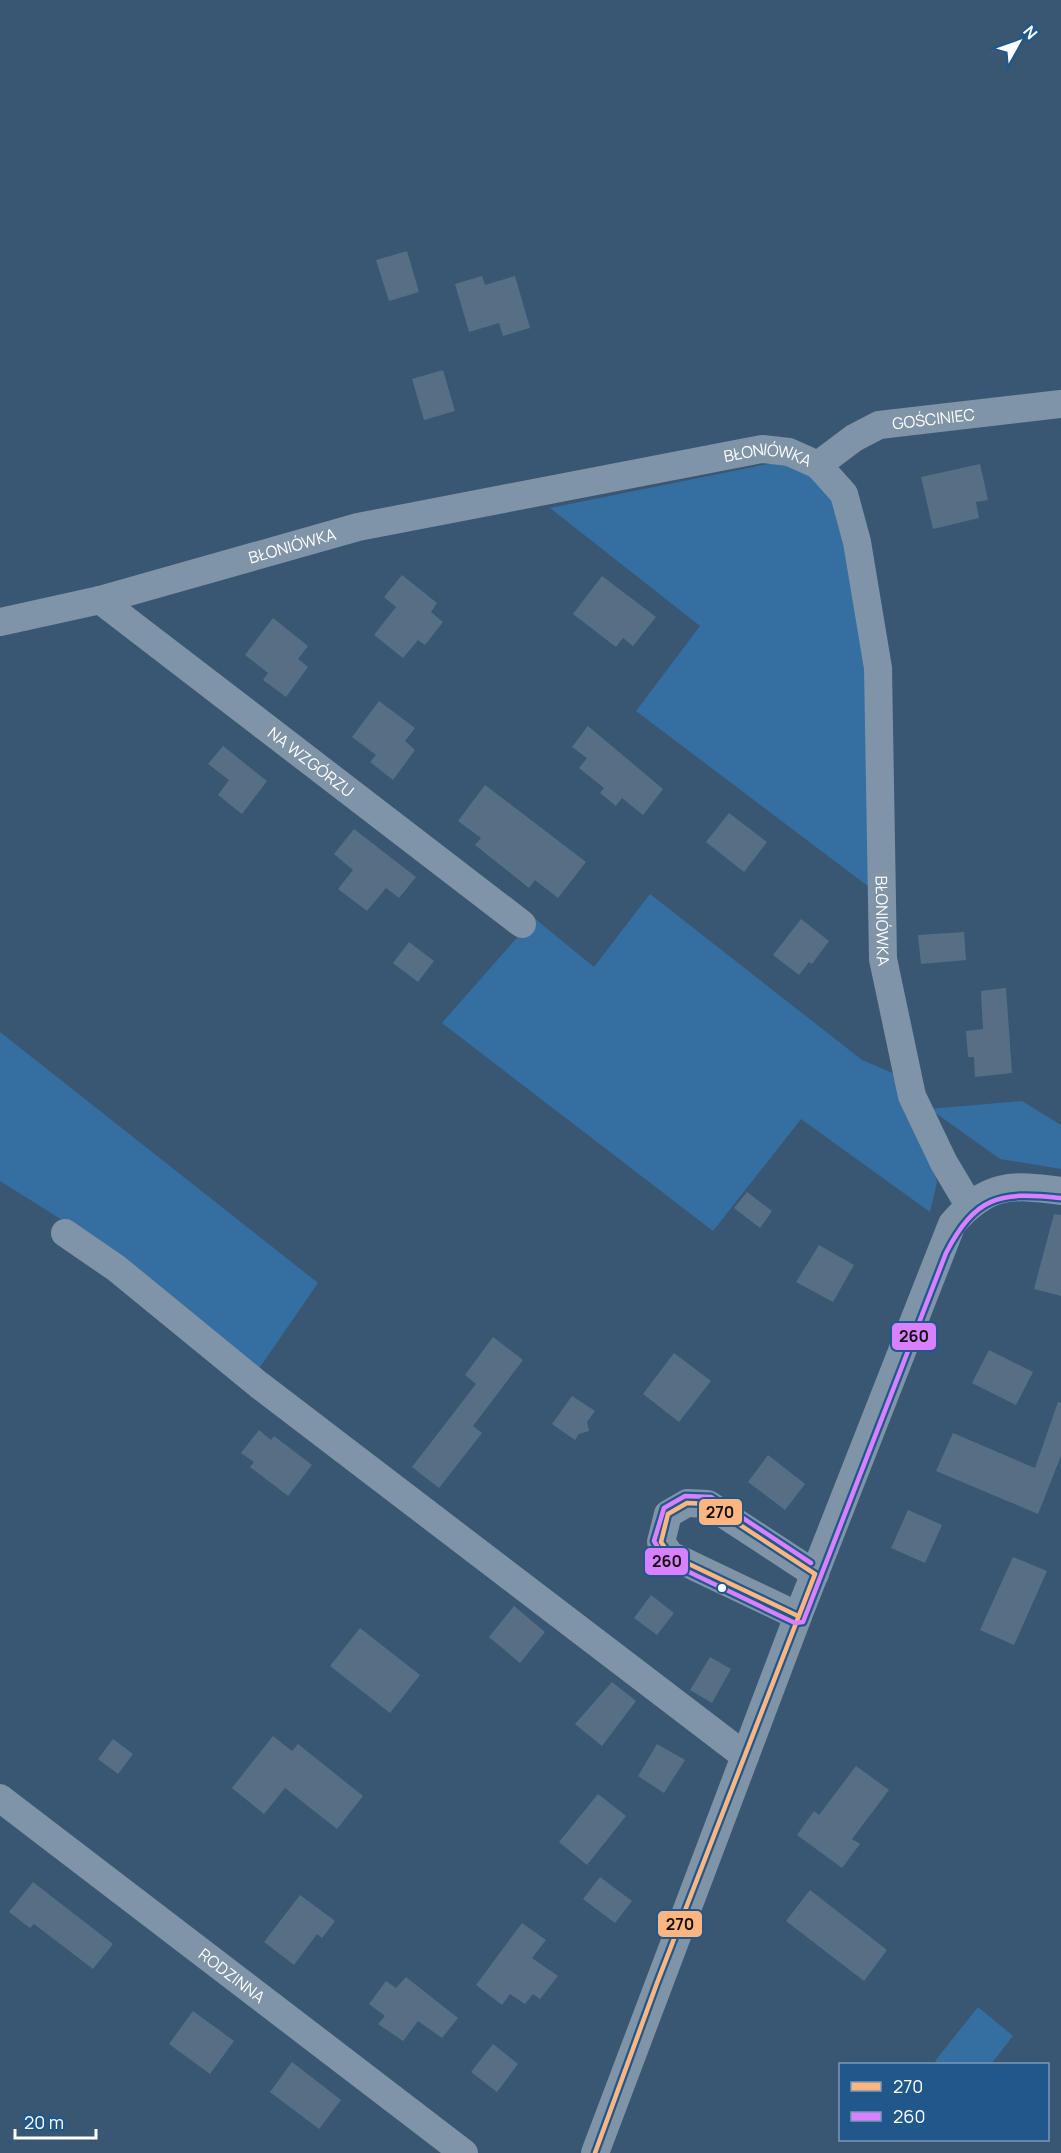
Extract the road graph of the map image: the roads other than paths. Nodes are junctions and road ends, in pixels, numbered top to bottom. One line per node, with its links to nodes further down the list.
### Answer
1 (1061, 404): 2 (street, GOŚCINIEC)
2 (818, 465): 3 (street, BŁONIÓWKA); 7 (street, BŁONIÓWKA)
3 (100, 600): 4 (street, BŁONIÓWKA); 5 (street, NA WZGÓRZU)
4 (0, 622)
5 (522, 924)
6 (1061, 1191): 7 (street)
7 (969, 1205): 9 (street)
8 (65, 1233): 11 (street)
9 (815, 1574): 10 (street); 10 (street)
10 (798, 1616): 11 (street)
11 (745, 1756): 14 (street)
12 (0, 1798): 13 (street, RODZINNA)
13 (464, 2153)
14 (595, 2153)

